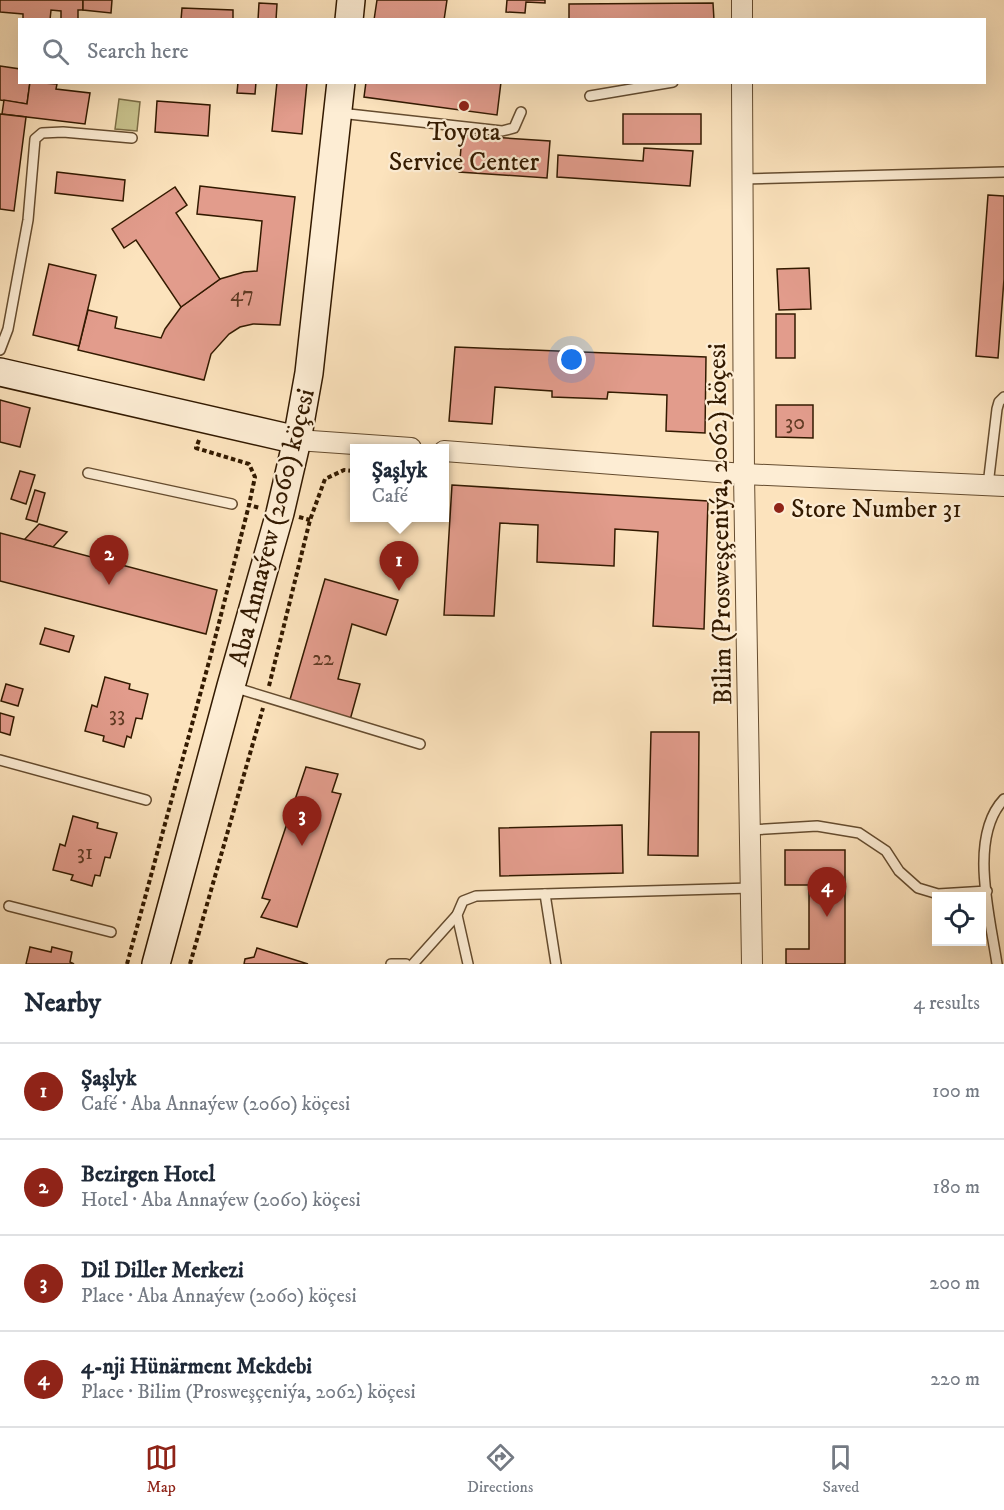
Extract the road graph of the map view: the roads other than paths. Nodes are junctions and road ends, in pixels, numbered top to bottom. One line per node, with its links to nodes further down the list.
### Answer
1 (351, 0): 3 (street)
2 (742, 0): 4 (street)
3 (349, 18)
4 (742, 18)
5 (341, 84): 9 (street, Aba Annaýew (2060) köçesi)
6 (661, 84): 8 (lane)
7 (742, 84): 13 (street, Bilim (Prosweşçeniýa, 2062) köçesi)
8 (590, 96)
9 (338, 112): 10 (lane); 17 (street, Aba Annaýew (2060) köçesi)
10 (521, 112)
11 (132, 138): 14 (lane)
12 (1004, 172): 13 (lane)
13 (743, 179): 21 (street, Bilim (Prosweşçeniýa, 2062) köçesi)
14 (0, 350)
15 (0, 372): 17 (street)
16 (1004, 397): 22 (lane)
17 (297, 440): 18 (street); 24 (street, Aba Annaýew (2060) köçesi)
18 (354, 444)
19 (449, 451): 21 (street)
20 (88, 473): 23 (lane)
21 (744, 474): 22 (street); 29 (street, Bilim (Prosweşçeniýa, 2062) köçesi)
22 (996, 485)
23 (232, 504)
24 (231, 686): 25 (lane); 36 (street, Aba Annaýew (2060) köçesi)
25 (420, 744)
26 (0, 760): 28 (lane)
27 (1004, 799): 31 (lane)
28 (146, 800)
29 (750, 830): 30 (street, Bilim (Prosweşçeniýa, 2062) köçesi); 31 (lane)
30 (751, 888): 32 (lane); 42 (street, Bilim (Prosweşçeniýa, 2062) köçesi)
31 (987, 891): 43 (lane)
32 (545, 894): 34 (lane); 41 (lane)
33 (9, 906): 35 (lane)
34 (457, 915): 39 (lane); 40 (lane)
35 (111, 932)
36 (156, 964)
37 (391, 964): 38 (lane)
38 (406, 964)
39 (413, 964)
40 (468, 964)
41 (555, 964)
42 (752, 964)
43 (997, 964)

